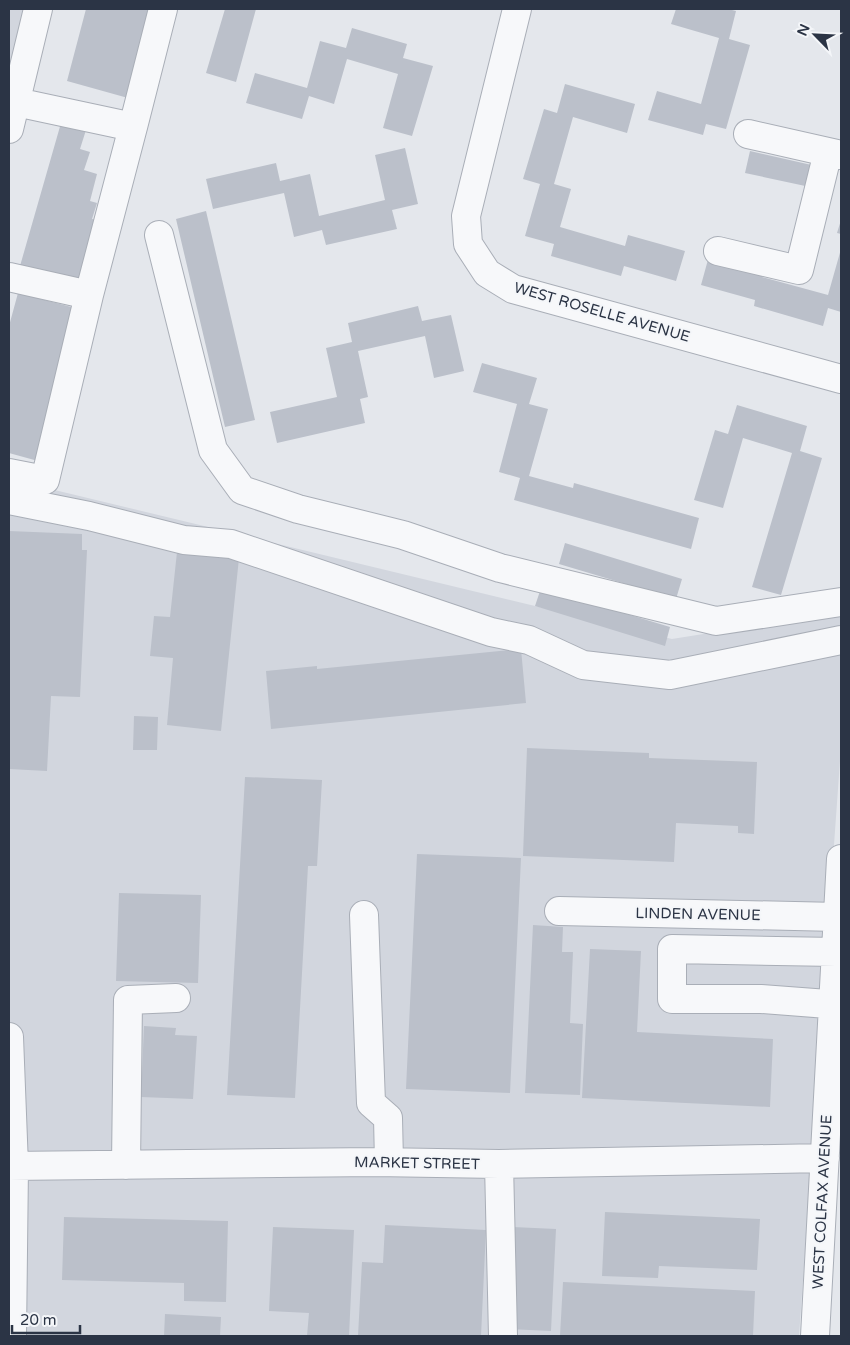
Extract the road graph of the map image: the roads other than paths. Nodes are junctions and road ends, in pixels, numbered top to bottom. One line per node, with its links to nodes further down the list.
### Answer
1 (38, 9): 4 (street)
2 (163, 9): 5 (street)
3 (517, 9): 13 (street, WEST ROSELLE AVENUE)
4 (15, 88): 5 (street); 6 (street)
5 (133, 127): 12 (street)
6 (9, 129)
7 (748, 134): 8 (street)
8 (835, 154): 10 (street)
9 (159, 235): 16 (street)
10 (718, 251)
11 (9, 277): 12 (street)
12 (89, 295): 14 (street)
13 (841, 379)
14 (9, 473)
15 (9, 500): 17 (street)
16 (841, 602)
17 (841, 640)
18 (841, 859): 21 (street, WEST COLFAX AVENUE)
19 (559, 911): 21 (street, LINDEN AVENUE)
20 (364, 915): 27 (street)
21 (838, 917): 22 (street, WEST COLFAX AVENUE)
22 (836, 952): 24 (street, WEST COLFAX AVENUE); 24 (street)
23 (176, 998): 29 (street)
24 (837, 1005): 26 (street, WEST COLFAX AVENUE)
25 (9, 1037): 30 (street)
26 (825, 1158): 28 (street, MARKET STREET); 31 (street, WEST COLFAX AVENUE)
27 (389, 1162): 28 (street, MARKET STREET); 29 (street, MARKET STREET)
28 (499, 1164): 33 (street)
29 (126, 1165): 30 (street, MARKET STREET)
30 (11, 1166): 32 (street)
31 (830, 1280): 34 (street, WEST COLFAX AVENUE)
32 (12, 1336)
33 (503, 1336)
34 (814, 1336)

